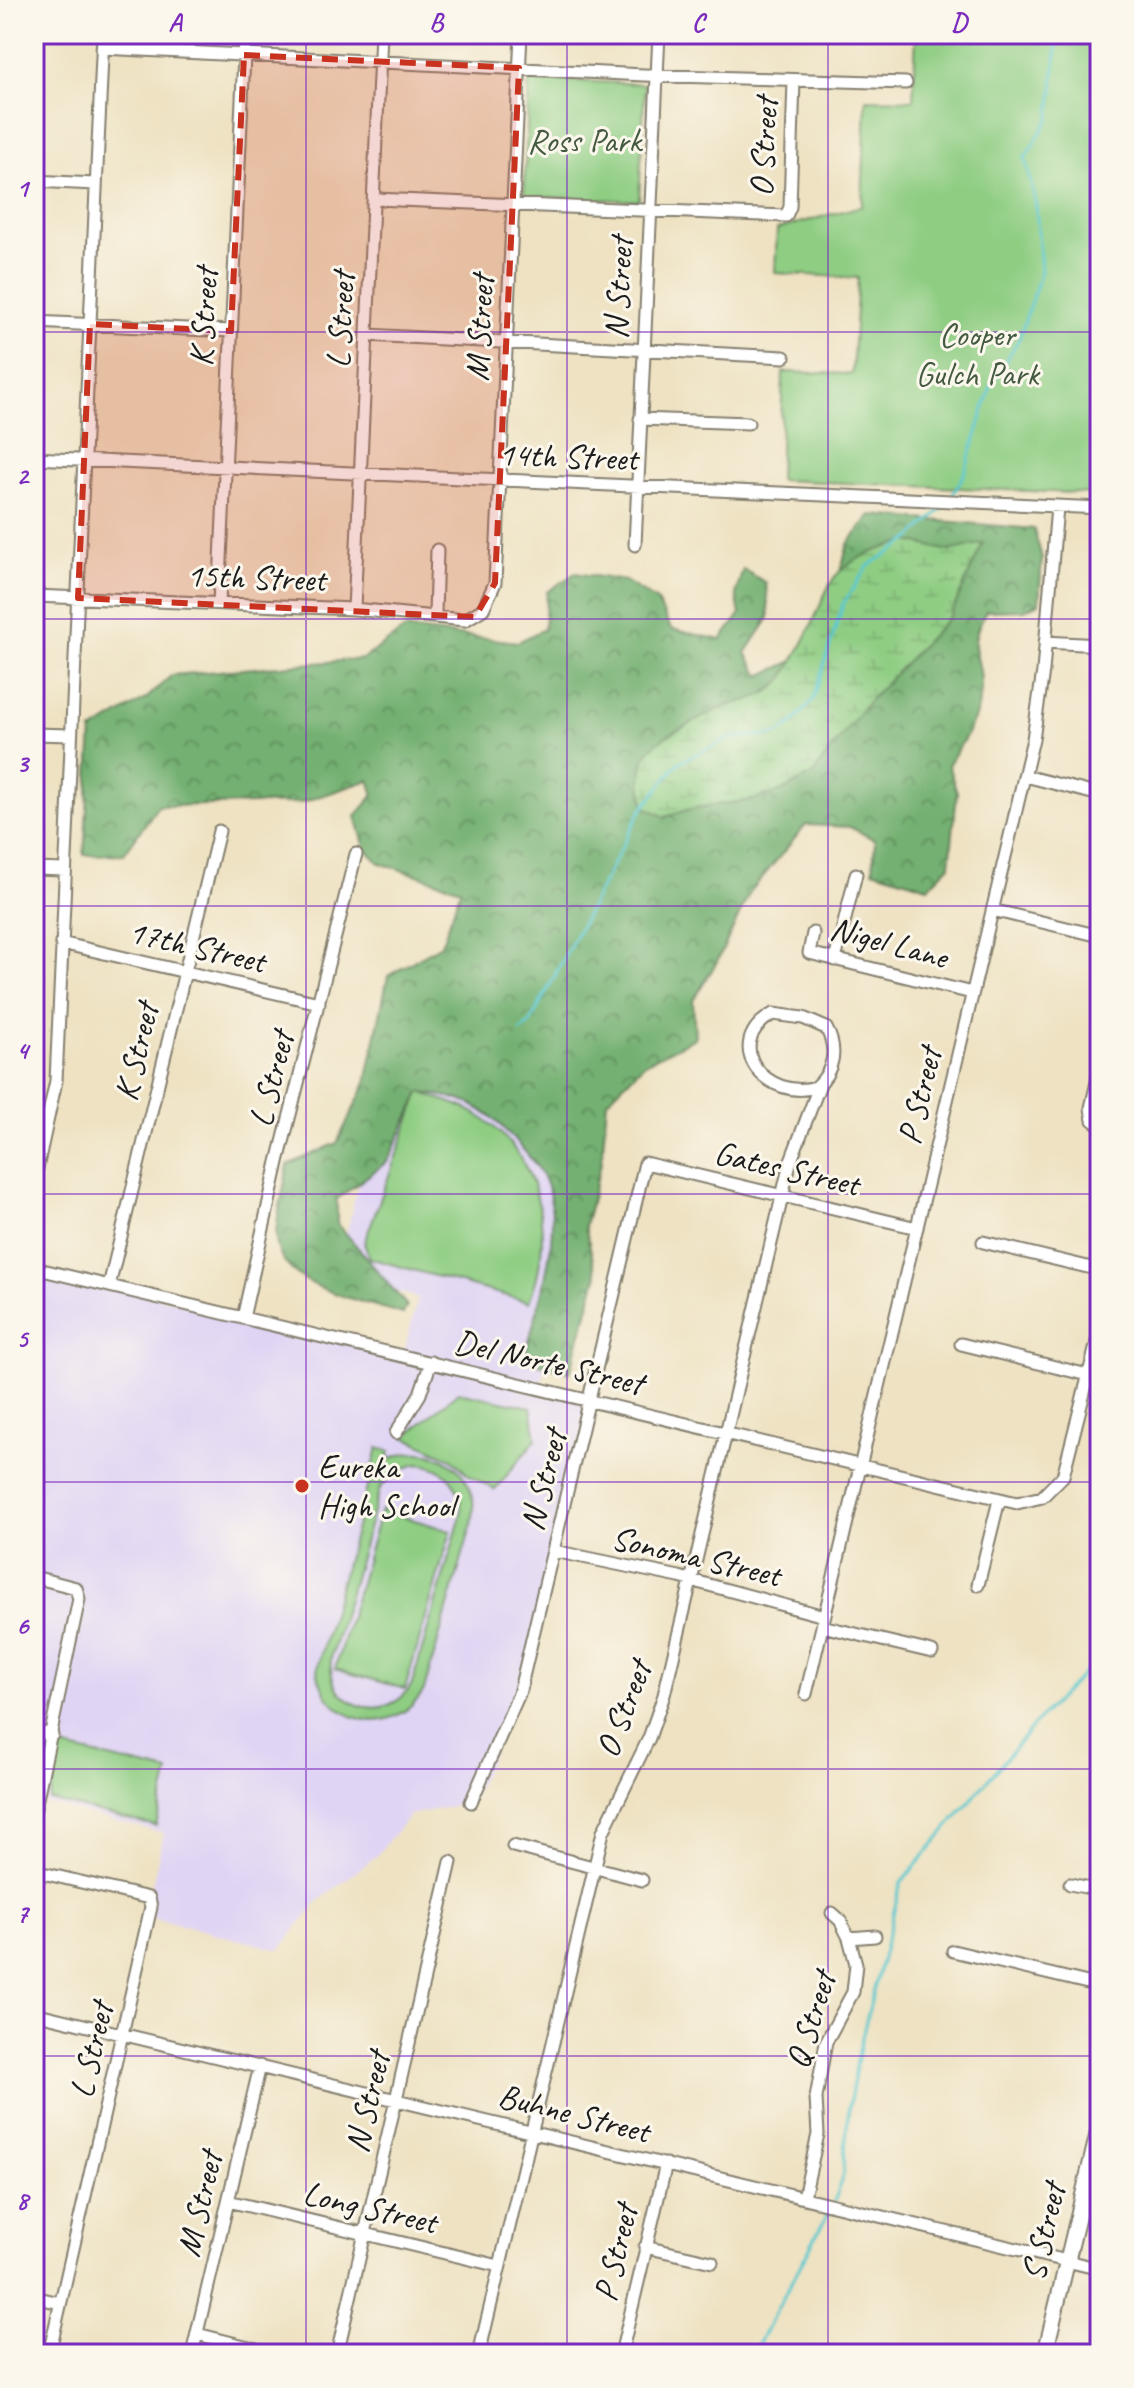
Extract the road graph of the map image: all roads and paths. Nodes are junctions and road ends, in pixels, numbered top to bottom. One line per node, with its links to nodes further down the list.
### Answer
1 (103, 34): 6 (street)
2 (245, 34): 7 (street, K Street)
3 (381, 34): 8 (street, L Street)
4 (521, 34): 9 (street, M Street)
5 (659, 34): 10 (street, N Street)
6 (102, 48): 7 (street); 14 (street)
7 (244, 55): 8 (street); 20 (street, K Street)
8 (381, 62): 9 (street); 15 (street, L Street)
9 (519, 68): 10 (street); 16 (street, M Street)
10 (658, 75): 11 (street); 17 (street, N Street)
11 (794, 80): 12 (street); 17 (street, O Street)
12 (906, 83)
13 (34, 181): 14 (street)
14 (95, 184): 19 (street)
15 (375, 199): 16 (street); 21 (street, L Street)
16 (512, 206): 17 (street); 22 (street, M Street)
17 (650, 210): 23 (street, N Street)
18 (34, 322): 19 (street)
19 (90, 324): 20 (street); 28 (street)
20 (231, 331): 29 (street, K Street)
21 (367, 335): 22 (street); 30 (street, L Street)
22 (506, 342): 23 (street); 31 (street, M Street)
23 (643, 350): 24 (street); 25 (street, N Street)
24 (784, 357)
25 (640, 419): 26 (street, 14th Street); 32 (street, N Street)
26 (748, 423)
27 (34, 458): 28 (street, 14th Street)
28 (83, 462): 29 (street, 14th Street); 38 (street)
29 (224, 469): 30 (street, 14th Street); 39 (street, K Street)
30 (361, 475): 31 (street, 14th Street); 40 (street, L Street)
31 (500, 481): 32 (street, 14th Street); 42 (street, M Street)
32 (639, 487): 33 (street, 14th Street); 35 (street, N Street)
33 (1057, 507): 34 (street, 14th Street); 43 (street, P Street)
34 (1100, 508)
35 (635, 545)
36 (437, 550): 41 (street)
37 (34, 596): 38 (street, 15th Street)
38 (78, 598): 39 (street, 15th Street); 46 (street)
39 (219, 604): 40 (street, 15th Street)
40 (354, 609): 41 (street, 15th Street)
41 (435, 614): 42 (street, 15th Street)
42 (475, 617)
43 (1045, 642): 44 (street); 47 (street, P Street)
44 (1100, 645)
45 (34, 734): 46 (street)
46 (71, 735): 52 (street)
47 (1025, 776): 48 (street); 54 (street, P Street)
48 (1100, 795)
49 (219, 831): 59 (street, K Street)
50 (356, 854): 61 (street, L Street)
51 (34, 869): 52 (street)
52 (65, 870): 57 (street)
53 (856, 874): 58 (street)
54 (992, 910): 56 (street); 60 (street, P Street)
55 (813, 933): 58 (street, Nigel Lane)
56 (1100, 936)
57 (61, 943): 59 (street, 17th Street); 66 (street)
58 (835, 960): 60 (street, Nigel Lane)
59 (185, 971): 61 (street, 17th Street); 72 (street, K Street)
60 (972, 993): 68 (street, P Street)
61 (319, 1003): 73 (street, L Street)
62 (1100, 1069): 64 (street)
63 (820, 1084): 63 (street); 67 (street, O Street)
64 (1096, 1123)
65 (645, 1163): 67 (street, Gates Street); 78 (street, N Street)
66 (34, 1182)
67 (783, 1195): 68 (street, Gates Street); 80 (street, O Street)
68 (917, 1228): 81 (street, P Street)
69 (983, 1242): 71 (street)
70 (34, 1268): 72 (street, Del Norte Street)
71 (1100, 1270)
72 (109, 1286): 73 (street, Del Norte Street)
73 (243, 1318): 76 (street, Del Norte Street)
74 (1100, 1330): 77 (street)
75 (961, 1344): 77 (street)
76 (431, 1362): 78 (street, Del Norte Street); 79 (street)
77 (1088, 1375): 82 (street, Del Norte Street)
78 (591, 1401): 80 (street, Del Norte Street); 83 (street, N Street)
79 (396, 1433)
80 (727, 1434): 81 (street, Del Norte Street); 85 (street, O Street)
81 (860, 1466): 82 (street, Del Norte Street); 87 (street, P Street)
82 (999, 1500): 86 (street)
83 (554, 1551): 85 (street, Sonoma Street); 92 (street, N Street)
84 (34, 1577): 91 (street)
85 (691, 1581): 87 (street, Sonoma Street); 96 (street, O Street)
86 (978, 1585)
87 (823, 1621): 88 (street, Sonoma Street); 89 (street, P Street)
88 (932, 1652)
89 (806, 1694)
90 (34, 1731): 91 (street)
91 (52, 1735): 93 (street)
92 (471, 1802)
93 (34, 1813)
94 (513, 1846): 96 (street)
95 (451, 1862): 109 (street, N Street)
96 (595, 1866): 98 (street); 111 (street, O Street)
97 (34, 1871): 107 (street, L Street)
98 (642, 1880)
99 (1070, 1884): 100 (street)
100 (1100, 1890)
101 (832, 1913): 103 (street, Q Street)
102 (875, 1936): 103 (street)
103 (849, 1938): 113 (street, Q Street)
104 (953, 1951): 105 (street)
105 (1100, 1986)
106 (34, 2013): 107 (street, Buhne Street)
107 (123, 2034): 108 (street, Buhne Street); 122 (street, L Street)
108 (260, 2066): 109 (street, Buhne Street); 114 (street, M Street)
109 (398, 2099): 111 (street, Buhne Street); 115 (street, N Street)
110 (1100, 2124): 117 (main road, S Street)
111 (531, 2132): 112 (street, Buhne Street); 119 (street, O Street)
112 (666, 2164): 113 (street, Buhne Street); 116 (street, P Street)
113 (804, 2197): 117 (street, Buhne Street)
114 (228, 2201): 115 (street, Long Street); 123 (street, M Street)
115 (366, 2234): 119 (street, Long Street); 127 (street, N Street)
116 (645, 2247): 118 (street); 129 (street, P Street)
117 (1068, 2259): 120 (street, Buhne Street); 130 (main road, S Street)
118 (712, 2262)
119 (499, 2266): 128 (street, O Street)
120 (1100, 2269)
121 (34, 2297): 122 (street)
122 (60, 2303): 124 (street, L Street)
123 (197, 2334): 125 (street, M Street); 126 (street)
124 (49, 2354)
125 (192, 2354)
126 (276, 2354)
127 (337, 2354)
128 (479, 2354)
129 (621, 2354)
130 (1045, 2354)

